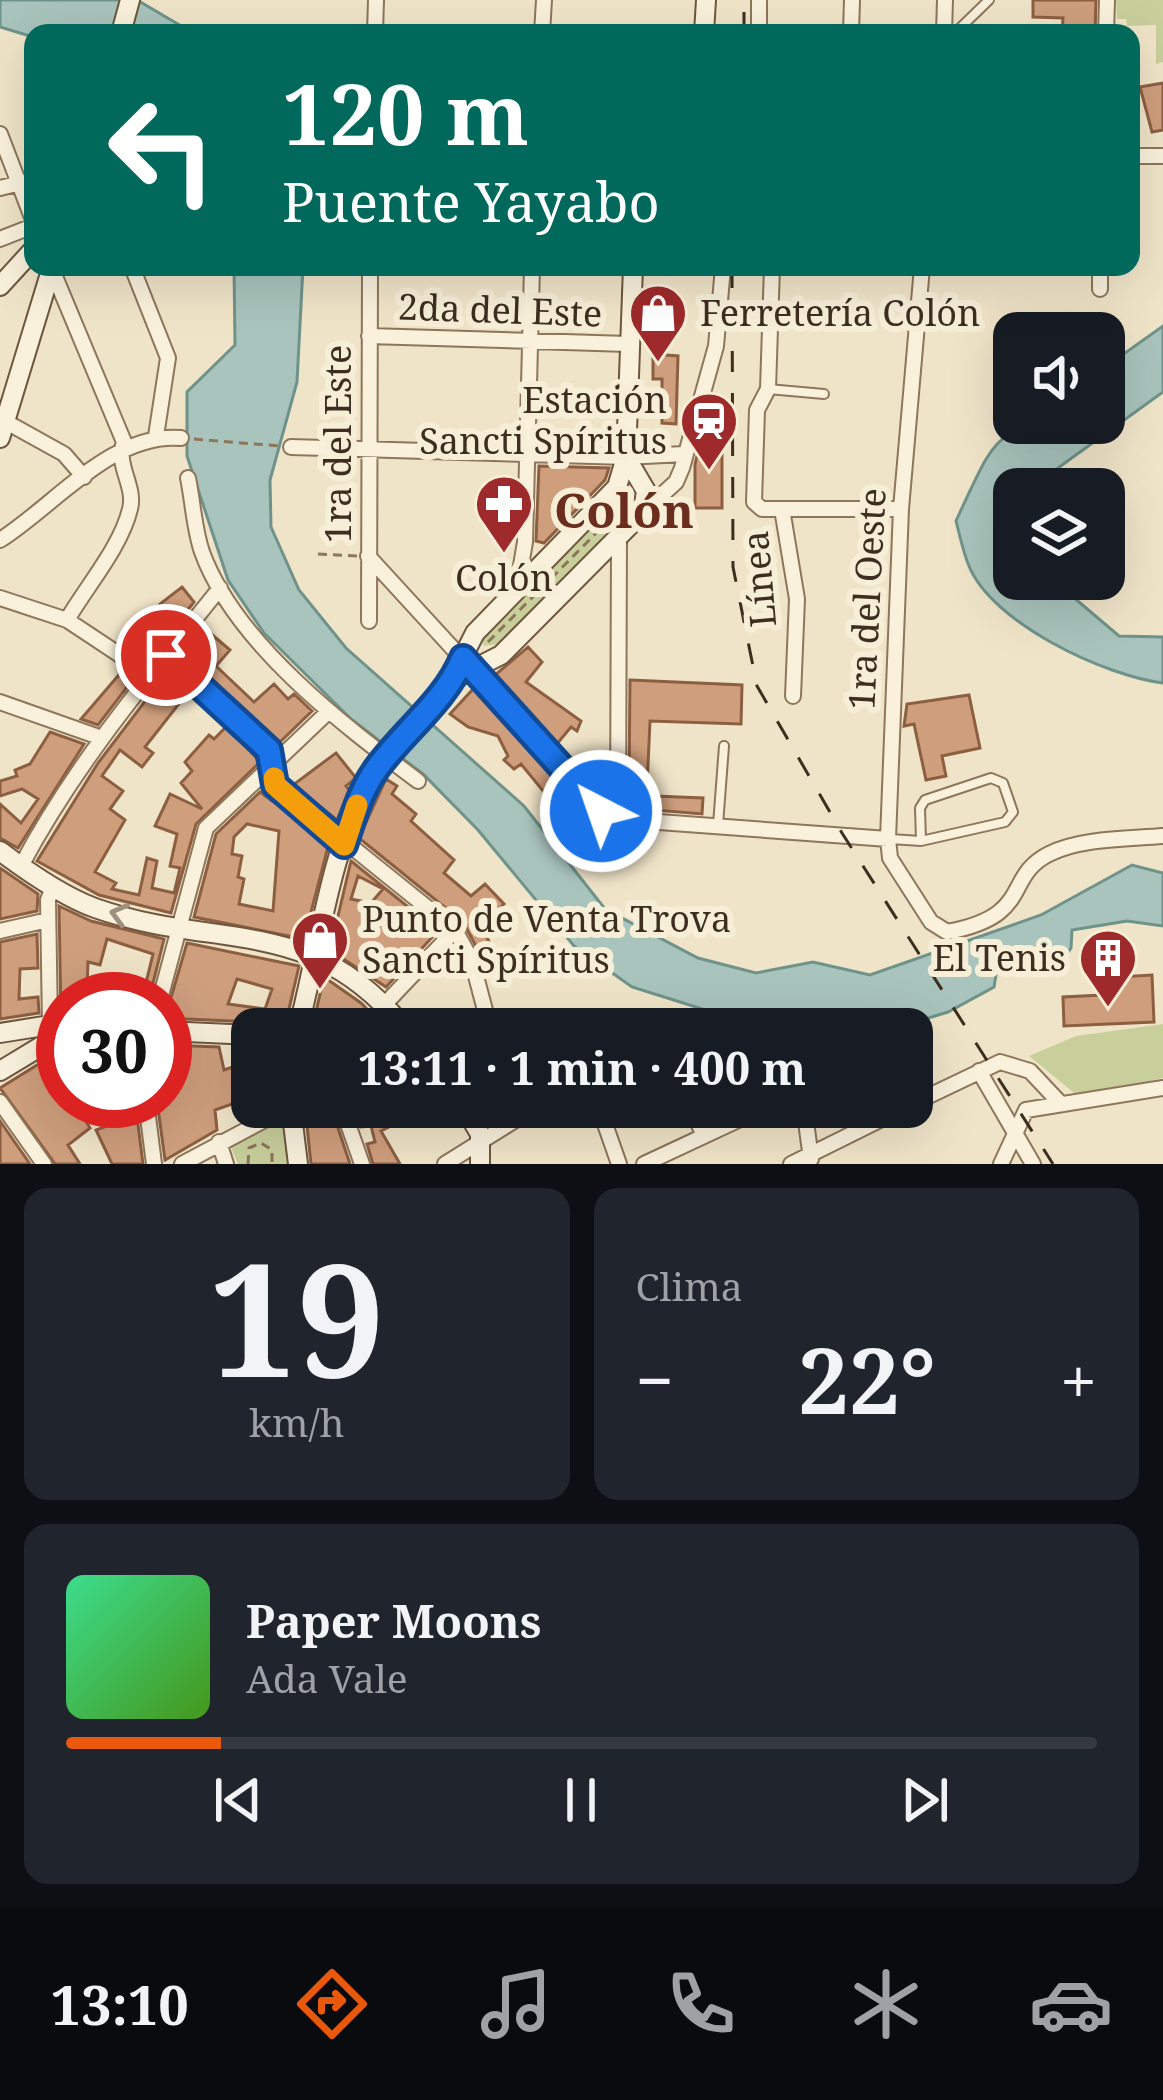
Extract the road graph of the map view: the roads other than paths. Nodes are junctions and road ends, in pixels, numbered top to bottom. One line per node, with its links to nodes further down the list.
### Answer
1 (989, 0): 2 (lane)
2 (964, 24)
3 (0, 134): 4 (street)
4 (24, 178)
5 (24, 260): 16 (main road)
6 (49, 276): 23 (main road)
7 (54, 276): 29 (street)
8 (136, 276): 24 (street)
9 (370, 276): 18 (street, 1ra del Este)
10 (532, 276): 19 (street)
11 (633, 276): 20 (main road)
12 (722, 276): 30 (street)
13 (772, 276): 21 (street, Línea)
14 (921, 276): 37 (street, 1ra del Oeste)
15 (1100, 276): 17 (street)
16 (0, 286)
17 (1100, 289)
18 (369, 336): 19 (street, 2da del Este); 27 (street, 1ra del Este)
19 (530, 341): 20 (street, 2da del Este); 28 (street)
20 (628, 344): 31 (main road)
21 (768, 389): 22 (lane); 36 (street, Línea)
22 (824, 394)
23 (2, 426): 32 (street)
24 (156, 436): 25 (street); 29 (street)
25 (181, 438)
26 (291, 446): 27 (street)
27 (366, 447): 28 (street); 43 (street, 1ra del Este)
28 (527, 452): 31 (street); 41 (street)
29 (119, 454): 32 (street); 47 (street)
30 (684, 454): 31 (street); 38 (street)
31 (626, 457): 34 (main road); 35 (main road)
32 (84, 476): 40 (street)
33 (188, 478): 44 (street)
34 (642, 485): 35 (main road); 38 (main road)
35 (617, 487): 42 (main road)
36 (782, 509): 37 (street); 52 (street, Línea)
37 (901, 509): 62 (street, 1ra del Oeste)
38 (643, 512): 39 (main road)
39 (619, 538): 50 (main road); 59 (street)
40 (0, 540)
41 (525, 542): 42 (street); 45 (street)
42 (551, 554): 45 (main road)
43 (368, 556): 48 (street, 1ra del Este); 50 (street)
44 (220, 588): 49 (street); 54 (street)
45 (517, 589): 50 (main road)
46 (0, 598): 47 (street)
47 (67, 620): 51 (street)
48 (369, 621)
49 (166, 655): 51 (street); 57 (street)
50 (472, 660): 59 (street); 64 (main road, bridge)
51 (150, 675): 55 (street)
52 (793, 696)
53 (0, 702): 55 (street)
54 (328, 712): 57 (street); 58 (street)
55 (99, 737): 66 (street)
56 (724, 746): 60 (lane)
57 (273, 765): 64 (street); 69 (street)
58 (418, 781)
59 (618, 819): 60 (street)
60 (718, 825): 62 (street)
61 (1163, 836): 62 (street, 1ra del Oeste)
62 (888, 839): 63 (lane)
63 (921, 841): 63 (lane)
64 (344, 845): 71 (street); 72 (main road)
65 (0, 851): 66 (main road)
66 (21, 866): 67 (main road)
67 (53, 886): 68 (street); 69 (main road, one-way to 67)
68 (48, 920): 70 (street); 73 (street)
69 (181, 928): 72 (main road); 74 (street)
70 (0, 931)
71 (455, 931): 75 (street); 78 (street)
72 (315, 955): 75 (main road); 76 (main road)
73 (53, 972)
74 (168, 972)
75 (385, 1004): 77 (main road)
76 (303, 1008)
77 (388, 1008)
78 (484, 1008)
79 (36, 1031): 81 (main road)
80 (192, 1032): 82 (main road)
81 (0, 1033)
82 (231, 1034)
83 (36, 1046): 84 (main road)
84 (0, 1070)
85 (979, 1071): 87 (street); 89 (street); 101 (street)
86 (1163, 1088): 89 (street)
87 (933, 1094)
88 (0, 1102): 106 (street)
89 (1061, 1104): 101 (street)
90 (149, 1128): 107 (street)
91 (247, 1128): 103 (street)
92 (293, 1128): 110 (main road)
93 (349, 1128): 111 (street)
94 (476, 1128): 104 (main road)
95 (495, 1128): 104 (street)
96 (607, 1128): 114 (street)
97 (700, 1128): 102 (street)
98 (721, 1128): 102 (street)
99 (807, 1128): 105 (street)
100 (868, 1128): 105 (street)
101 (1014, 1132): 117 (street); 118 (street)
102 (704, 1136): 115 (street)
103 (218, 1142): 108 (street); 109 (street)
104 (479, 1143): 112 (street); 113 (main road)
105 (811, 1159): 116 (street)
106 (44, 1164)
107 (154, 1164)
108 (182, 1164)
109 (226, 1164)
110 (298, 1164)
111 (362, 1164)
112 (445, 1164)
113 (480, 1164)
114 (620, 1164)
115 (644, 1164)
116 (791, 1164)
117 (1001, 1164)
118 (1033, 1164)

